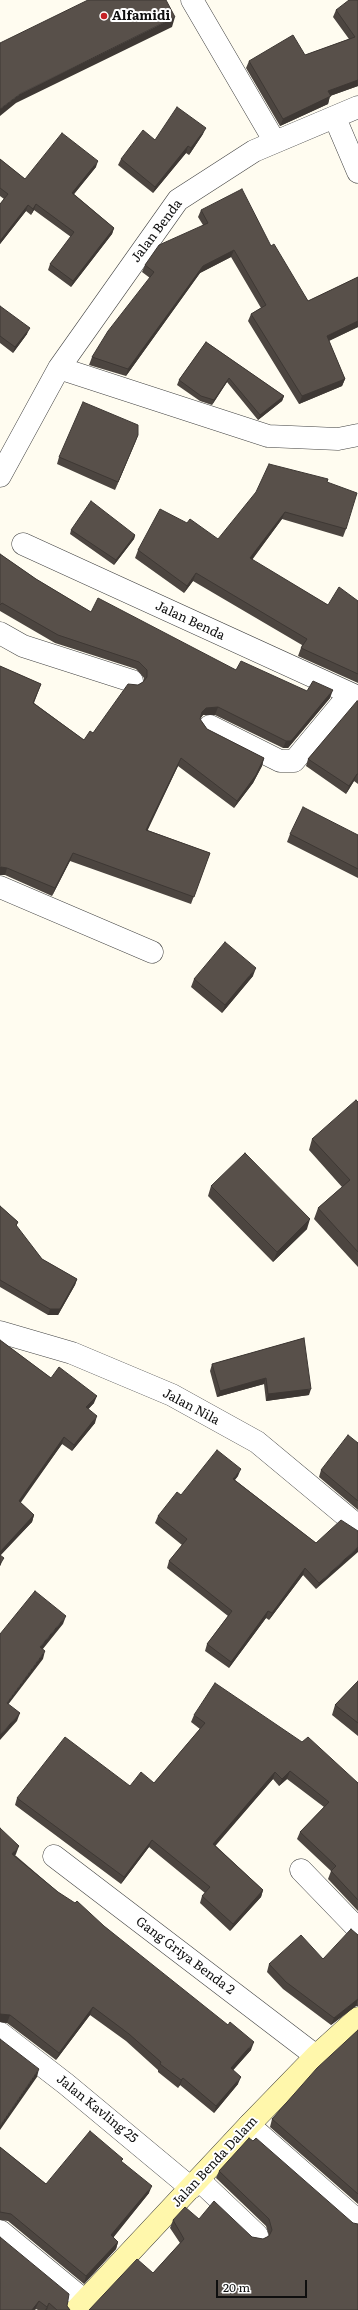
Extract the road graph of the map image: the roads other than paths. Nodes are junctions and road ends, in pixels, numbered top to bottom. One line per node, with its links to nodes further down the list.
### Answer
1 (192, 0): 4 (street)
2 (358, 107): 3 (street, Jalan Benda)
3 (335, 118): 4 (street, Jalan Benda); 5 (street)
4 (275, 142): 6 (street, Jalan Benda)
5 (358, 172)
6 (59, 368): 7 (street); 8 (street, Jalan Benda)
7 (358, 435)
8 (0, 476)
9 (23, 544): 12 (street, Jalan Benda)
10 (0, 633): 11 (street)
11 (132, 681)
12 (353, 696): 13 (street)
13 (210, 726)
14 (0, 887): 15 (street)
15 (152, 952)
16 (0, 1332): 17 (street, Jalan Nila)
17 (358, 1526)
18 (54, 1856): 23 (street, Gang Griya Benda 2)
19 (302, 1870): 20 (street)
20 (358, 1929)
21 (357, 2021): 23 (street, Jalan Benda Dalam)
22 (0, 2033): 25 (street, Jalan Kavling 25)
23 (316, 2056): 24 (street, Jalan Benda Dalam)
24 (249, 2125): 25 (street, Jalan Benda Dalam); 26 (street)
25 (195, 2184): 28 (street, Jalan Kavling 25); 29 (street, Jalan Benda Dalam)
26 (358, 2221)
27 (0, 2231): 29 (street)
28 (257, 2235)
29 (80, 2306)

